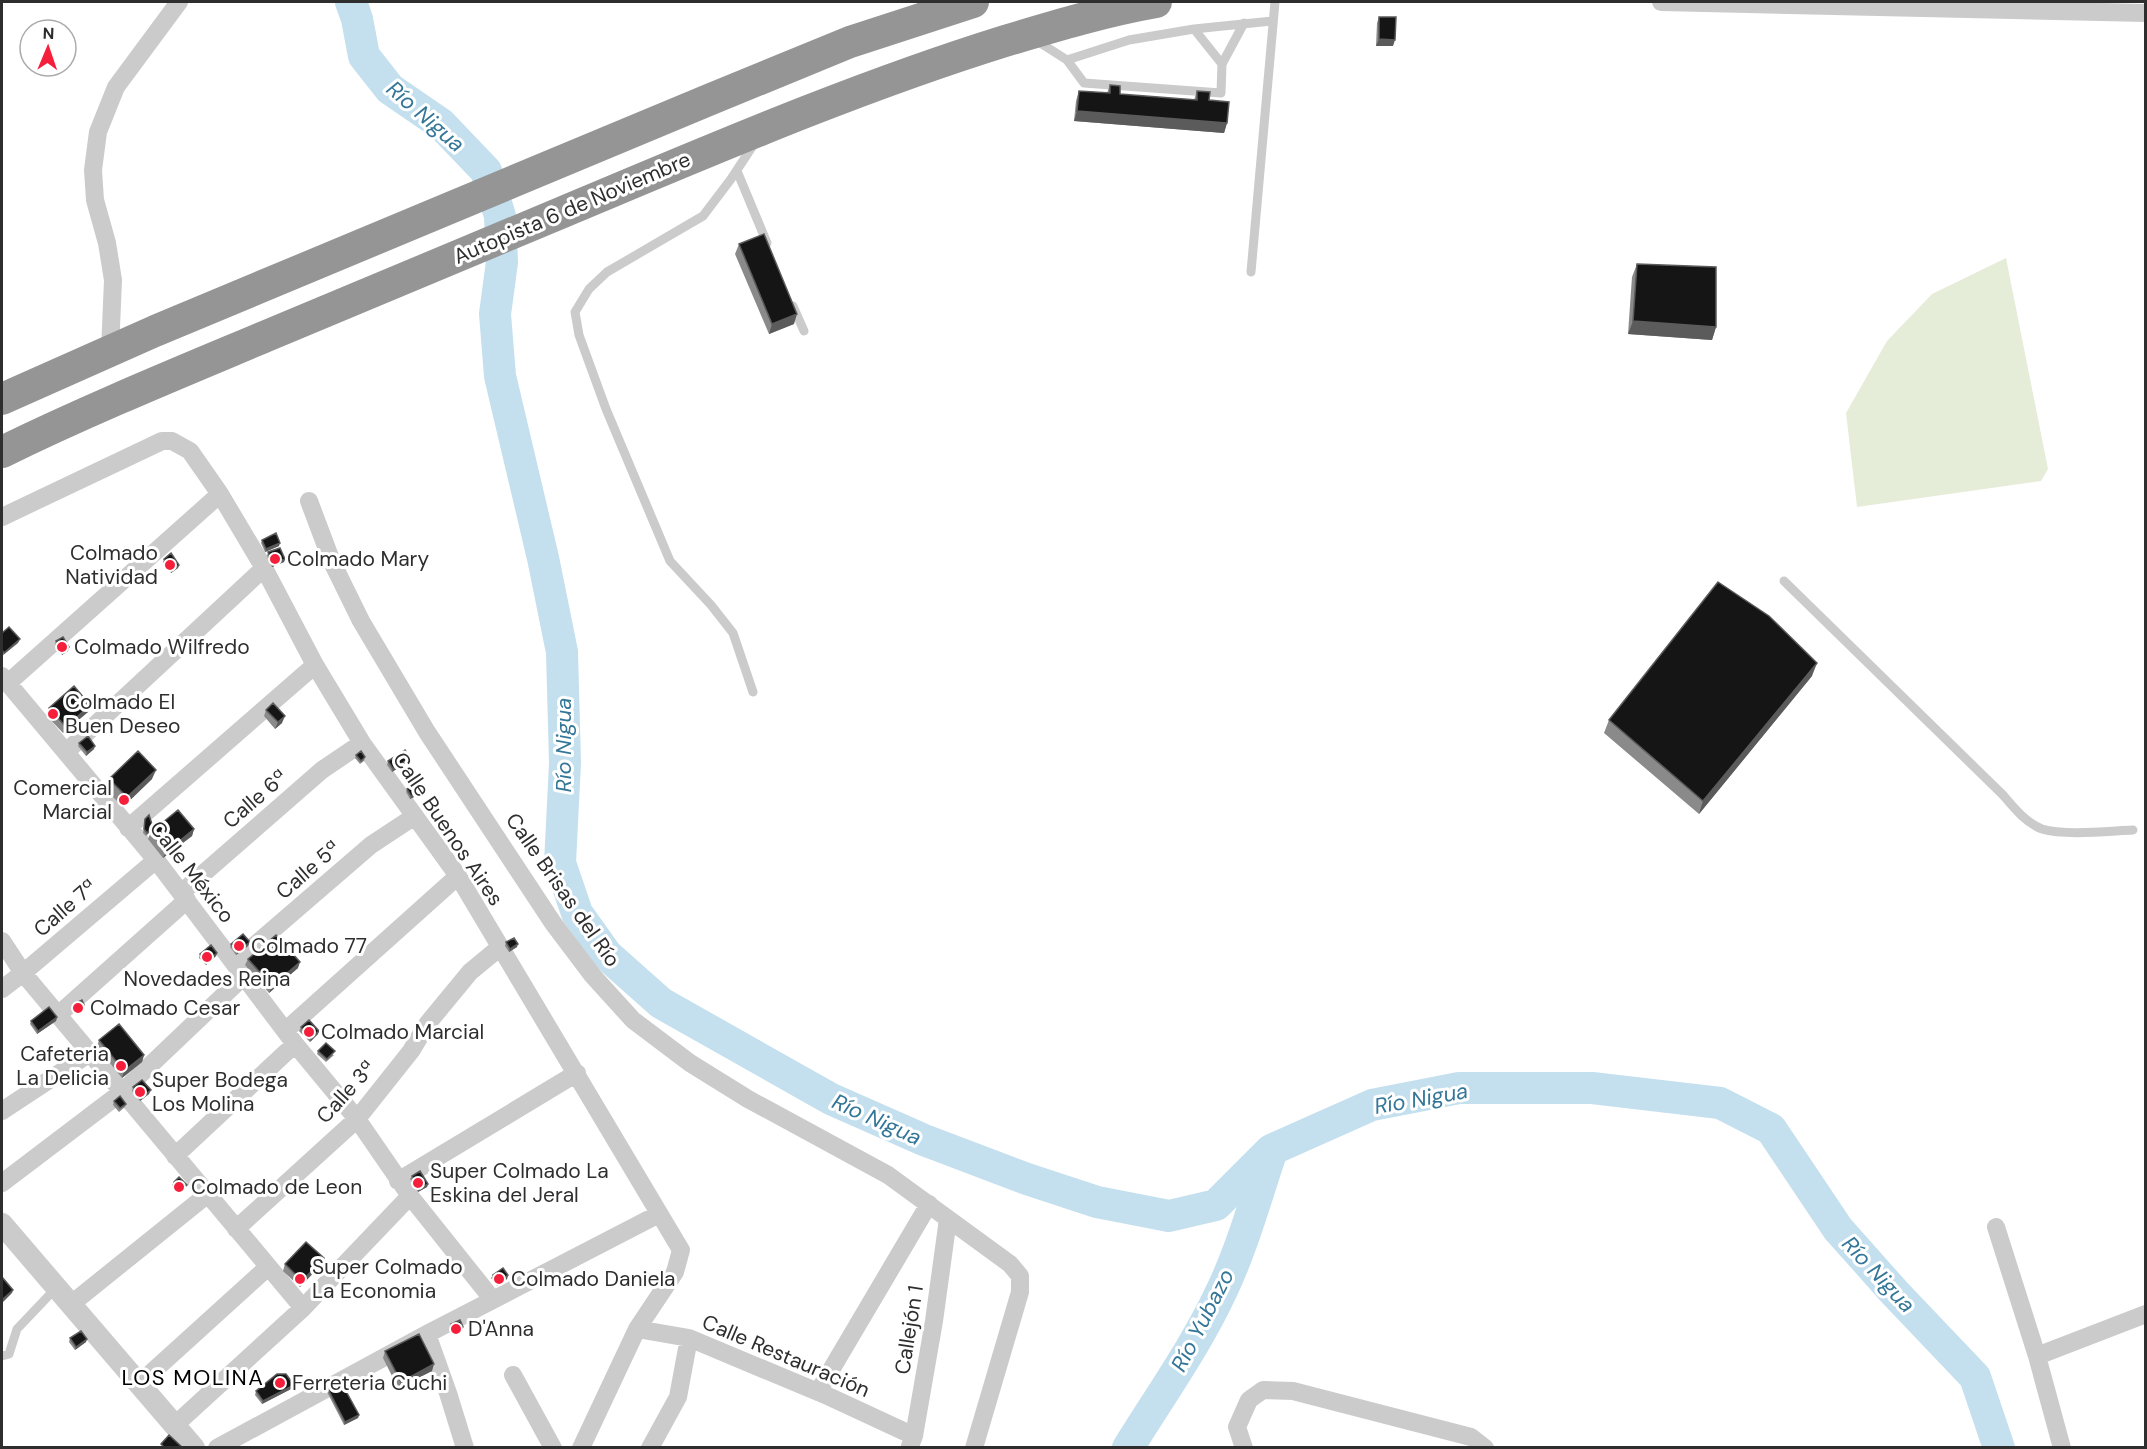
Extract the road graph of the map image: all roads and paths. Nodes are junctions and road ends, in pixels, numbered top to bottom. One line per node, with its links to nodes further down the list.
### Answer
1 (179, 2): 20 (street)
2 (973, 2): 20 (highway)
3 (1156, 2): 11 (highway, Autopista 6 de Noviembre)
4 (1275, 2): 8 (lane)
5 (1661, 2): 6 (street)
6 (1761, 3): 7 (street)
7 (2145, 13)
8 (1273, 21): 9 (lane); 17 (lane)
9 (1244, 23): 10 (lane); 13 (lane)
10 (1194, 29): 12 (lane); 13 (lane)
11 (1027, 35): 12 (lane); 14 (highway, Autopista 6 de Noviembre)
12 (1067, 60): 13 (lane)
13 (1222, 64)
14 (763, 129): 15 (lane); 22 (highway, Autopista 6 de Noviembre)
15 (737, 171): 16 (lane); 30 (lane)
16 (772, 256)
17 (1251, 272)
18 (790, 299): 19 (lane)
19 (804, 331)
20 (110, 351): 21 (highway)
21 (2, 399)
22 (2, 452)
23 (220, 494): 25 (street, Calle Buenos Aires); 26 (street, Calle Buenos Aires); 29 (street)
24 (309, 501): 56 (street, Calle Brisas del Río)
25 (2, 517)
26 (264, 568): 28 (street, Calle Buenos Aires); 32 (street)
27 (1784, 581): 35 (lane)
28 (315, 665): 31 (street, Calle Buenos Aires); 34 (street)
29 (4, 679): 32 (street, Calle México)
30 (753, 692)
31 (362, 743): 33 (street, Calle Buenos Aires); 38 (street, Calle 6ª)
32 (66, 753): 34 (street, Calle México)
33 (415, 816): 37 (street, Calle Buenos Aires); 41 (street, Calle 5ª)
34 (128, 828): 36 (street, Calle México)
35 (2133, 830)
36 (156, 860): 38 (street, Calle México); 42 (street, Calle 7ª)
37 (458, 876): 40 (street, Calle Buenos Aires); 45 (street)
38 (184, 897): 41 (street, Calle México); 44 (street, Calle 6ª)
39 (2, 941): 42 (street)
40 (500, 948): 47 (street, Calle Buenos Aires); 50 (street, Calle 3ª)
41 (239, 970): 45 (street, Calle México); 48 (street, Calle 5ª)
42 (23, 974): 43 (street, Calle 7ª); 44 (street)
43 (2, 989)
44 (58, 1015): 46 (street)
45 (290, 1038): 50 (street, Calle México); 51 (street)
46 (90, 1053): 48 (street); 49 (street)
47 (577, 1073): 52 (street); 57 (street, Calle Buenos Aires)
48 (122, 1092): 51 (street); 53 (street, Calle 5ª)
49 (2, 1111)
50 (357, 1119): 52 (street, Calle México); 61 (street, Calle 3ª)
51 (175, 1156): 54 (street)
52 (398, 1181): 55 (street, Calle México)
53 (2, 1183)
54 (208, 1194): 61 (street); 63 (street)
55 (410, 1196): 64 (street, Calle México); 65 (street)
56 (930, 1204): 58 (street, Calle Brisas del Río); 74 (street)
57 (659, 1214): 64 (street); 67 (street, Calle Buenos Aires)
58 (948, 1219): 76 (street, Callejón 1); 83 (street, Calle Brisas del Río)
59 (2, 1224): 63 (street)
60 (1996, 1227): 71 (street)
61 (236, 1228): 62 (street)
62 (268, 1267): 65 (street); 73 (street)
63 (63, 1297): 70 (lane); 73 (street)
64 (493, 1300): 68 (street)
65 (303, 1308): 75 (street)
66 (2145, 1314): 71 (street)
67 (636, 1329): 69 (street, Calle Restauración); 81 (street, Calle Buenos Aires)
68 (427, 1334): 77 (street); 79 (street)
69 (689, 1338): 74 (street, Calle Restauración); 82 (street)
70 (2, 1356)
71 (2037, 1356): 86 (street)
72 (513, 1375): 80 (street)
73 (139, 1384): 75 (street)
74 (818, 1392): 76 (street, Calle Restauración)
75 (175, 1425): 78 (street)
76 (912, 1442)
77 (230, 1445)
78 (194, 1448)
79 (465, 1448)
80 (553, 1448)
81 (581, 1448)
82 (650, 1448)
83 (974, 1448)
84 (1244, 1448): 85 (street)
85 (1485, 1448)
86 (2062, 1448)

